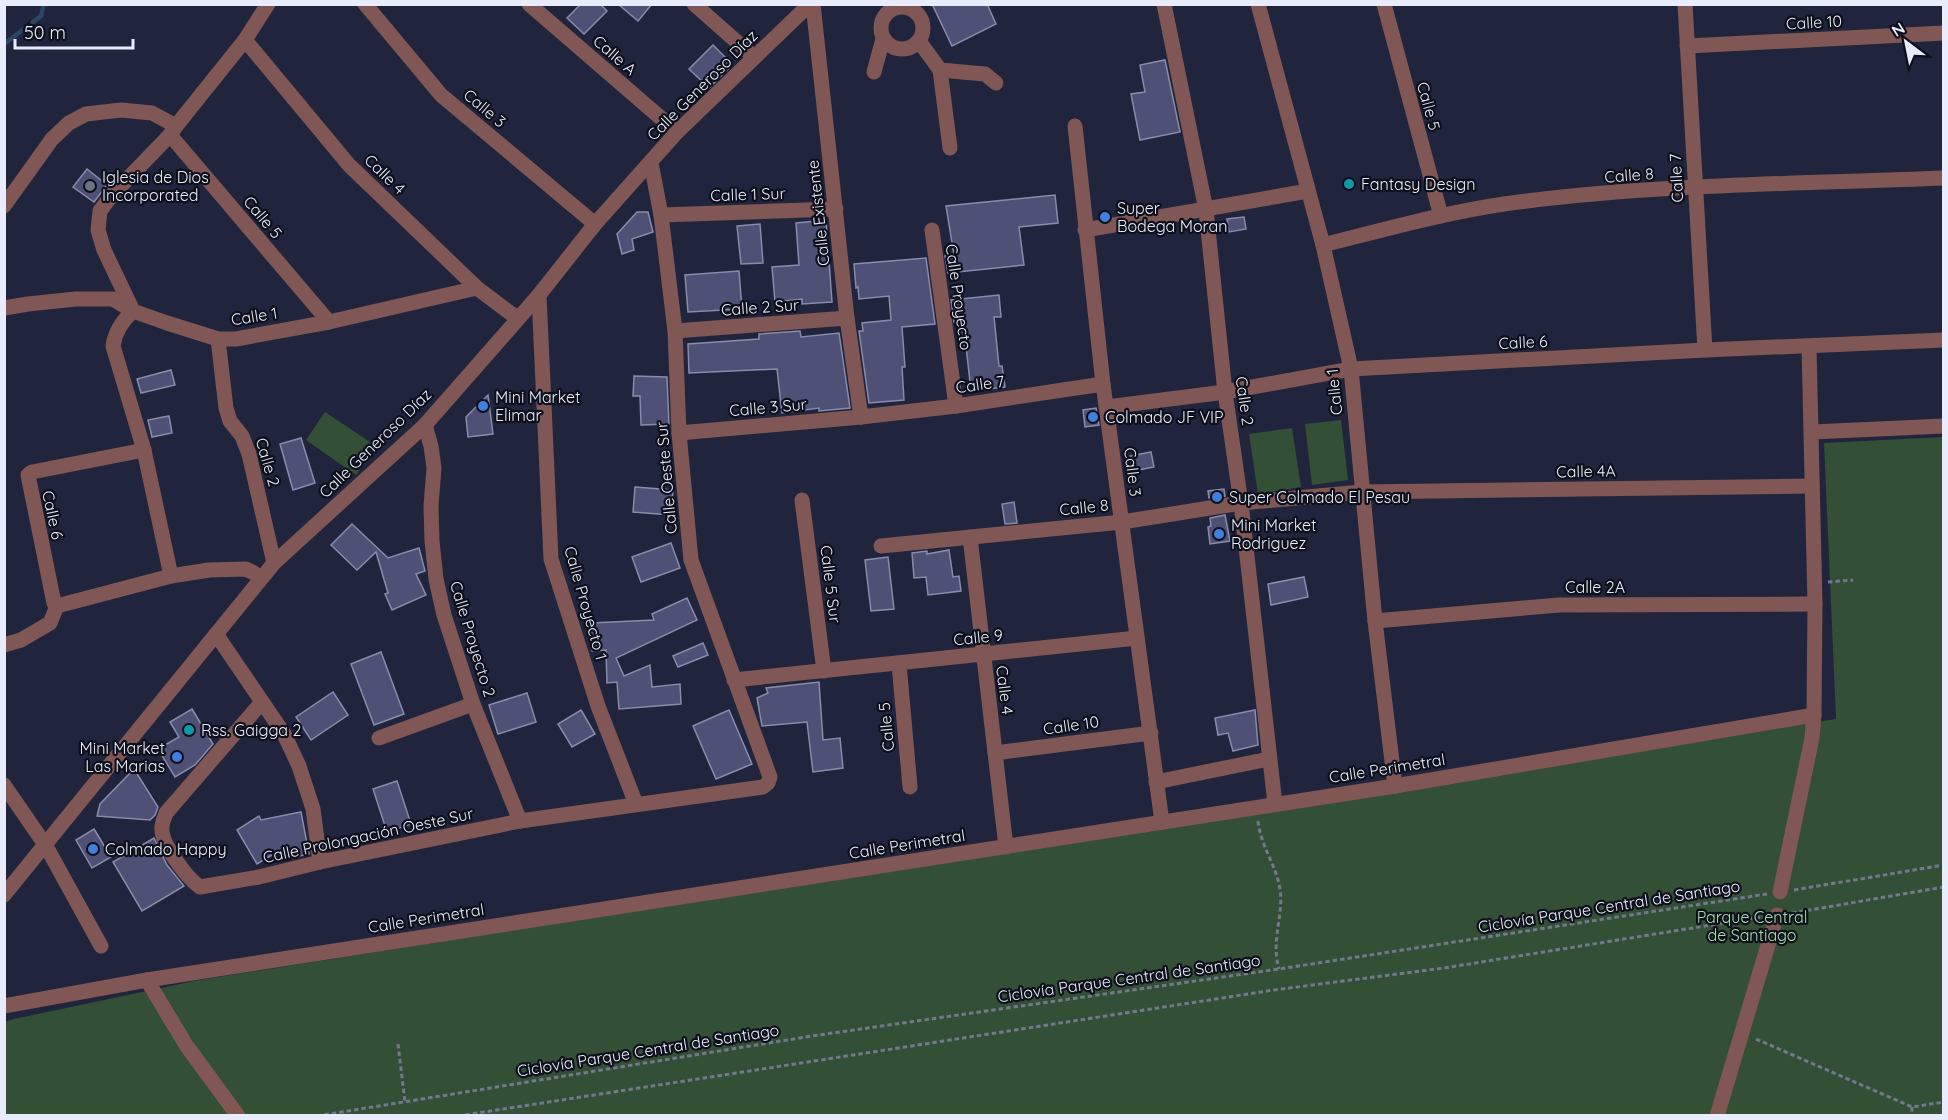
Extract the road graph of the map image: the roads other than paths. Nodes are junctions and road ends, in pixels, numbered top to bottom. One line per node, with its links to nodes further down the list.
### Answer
1 (268, 4): 14 (street)
2 (365, 4): 34 (street, Calle 3)
3 (529, 4): 23 (street, Calle A)
4 (694, 4): 17 (street)
5 (812, 4): 17 (street, Calle Generoso Díaz); 30 (street, Calle Existente)
6 (1164, 4): 31 (street, Calle 2)
7 (1258, 4): 28 (street, Calle 1)
8 (1384, 4): 33 (street, Calle 5)
9 (1685, 4): 16 (street, Calle 7)
10 (905, 6): 11 (street); 15 (street)
11 (883, 10): 13 (street)
12 (1944, 33): 16 (street, Calle 10)
13 (884, 39): 15 (street); 19 (street)
14 (244, 40): 22 (street); 38 (street, Calle 4)
15 (919, 41): 18 (street)
16 (1687, 46): 27 (street, Calle 7)
17 (754, 57): 23 (street, Calle Generoso Díaz)
18 (940, 70): 20 (street); 24 (street)
19 (874, 72)
20 (996, 83)
21 (1075, 126): 36 (street, Calle 3)
22 (173, 131): 29 (street); 41 (street); 44 (street, Calle 5)
23 (677, 132): 25 (street, Calle Generoso Díaz)
24 (950, 148)
25 (651, 163): 32 (street, Calle Oeste Sur); 34 (street, Calle Generoso Díaz)
26 (1944, 178): 27 (street, Calle 8)
27 (1695, 188): 33 (street, Calle 8); 49 (street, Calle 7)
28 (1308, 191): 31 (street); 37 (street, Calle 1)
29 (4, 206)
30 (836, 209): 32 (street, Calle 1 Sur); 43 (street, Calle Existente)
31 (1206, 210): 36 (street); 52 (street, Calle 2)
32 (661, 215): 45 (street, Calle Oeste Sur)
33 (1441, 216): 37 (street, Calle 8)
34 (595, 224): 39 (street, Calle Generoso Díaz)
35 (932, 230): 53 (street, Calle Proyecto)
36 (1085, 230): 51 (street, Calle 3)
37 (1323, 245): 50 (street, Calle 1)
38 (477, 288): 42 (street, Calle 4); 44 (street, Calle 1)
39 (539, 294): 42 (street, Calle Generoso Díaz); 93 (street, Calle Proyecto 1)
40 (4, 308): 41 (street, Calle 1)
41 (134, 311): 46 (street, Calle 1); 60 (street)
42 (517, 318): 56 (street, Calle Generoso Díaz)
43 (847, 318): 45 (street, Calle 2 Sur); 55 (street, Calle Existente)
44 (328, 322): 46 (street, Calle 1)
45 (675, 331): 59 (street, Calle Oeste Sur)
46 (218, 339): 68 (street, Calle 2)
47 (1944, 340): 48 (street, Calle 6)
48 (1809, 347): 49 (street, Calle 6); 58 (street)
49 (1705, 350): 50 (street, Calle 6)
50 (1351, 369): 52 (street, Calle 6); 62 (street, Calle 1)
51 (1103, 384): 53 (street, Calle 7); 54 (street, Calle 3)
52 (1225, 392): 54 (street, Calle 6); 64 (street, Calle 2)
53 (956, 406): 55 (street, Calle 7)
54 (1107, 406): 65 (street, Calle 3)
55 (861, 417): 59 (street, Calle 3 Sur)
56 (425, 425): 68 (street, Calle Generoso Díaz); 82 (street, Calle Proyecto 2)
57 (1944, 426): 58 (street)
58 (1812, 432): 61 (street)
59 (679, 433): 80 (street, Calle Oeste Sur)
60 (144, 450): 69 (street); 72 (street, Calle 6)
61 (1812, 486): 62 (street, Calle 4A); 71 (street)
62 (1362, 492): 64 (street, Calle 8); 73 (street, Calle 1)
63 (802, 500): 79 (street, Calle 5 Sur)
64 (1241, 503): 65 (street, Calle 8); 87 (street, Calle 2)
65 (1122, 522): 66 (street, Calle 8); 75 (street, Calle 3)
66 (970, 537): 67 (street, Calle 8); 77 (street, Calle 4)
67 (881, 546)
68 (274, 563): 70 (street, Calle Generoso Díaz)
69 (171, 576): 70 (street); 72 (street)
70 (260, 579): 74 (street, Calle Generoso Díaz)
71 (1815, 604): 73 (street, Calle 2A); 83 (street)
72 (57, 606): 76 (street)
73 (1375, 621): 91 (street, Calle 1)
74 (216, 634): 81 (street); 97 (street, Calle Generoso Díaz)
75 (1137, 638): 77 (street, Calle 9); 84 (street, Calle 3)
76 (4, 645)
77 (983, 655): 78 (street, Calle 9); 86 (street, Calle 4)
78 (899, 664): 79 (street, Calle 9); 92 (street, Calle 5)
79 (824, 671): 80 (street, Calle 9)
80 (734, 680): 88 (street, Calle Oeste Sur)
81 (262, 702): 99 (street); 99 (street, Calle Prolongación Oeste Sur)
82 (472, 704): 85 (street); 95 (street, Calle Proyecto 2)
83 (1814, 715): 91 (street, Calle Perimetral); 100 (street)
84 (1151, 733): 86 (street, Calle 10); 89 (street, Calle 3)
85 (379, 738)
86 (995, 753): 98 (street, Calle 4)
87 (1269, 759): 89 (street); 94 (street, Calle 2)
88 (770, 777): 93 (street, Calle Prolongación Oeste Sur)
89 (1156, 782): 96 (street, Calle 3)
90 (4, 785): 97 (street)
91 (1395, 786): 94 (street, Calle Perimetral)
92 (910, 787)
93 (636, 804): 95 (street, Calle Prolongación Oeste Sur)
94 (1275, 804): 96 (street, Calle Perimetral)
95 (520, 821): 99 (street, Calle Prolongación Oeste Sur)
96 (1162, 822): 98 (street, Calle Perimetral)
97 (46, 846): 101 (street, Calle Generoso Díaz); 103 (street)
98 (1006, 847): 104 (street, Calle Perimetral)
99 (320, 861)
100 (1780, 892)
101 (4, 895)
102 (1777, 915): 107 (street)
103 (101, 946)
104 (147, 980): 105 (street, Calle Perimetral); 106 (street)
105 (4, 1006)
106 (238, 1116)
107 (1717, 1116)

